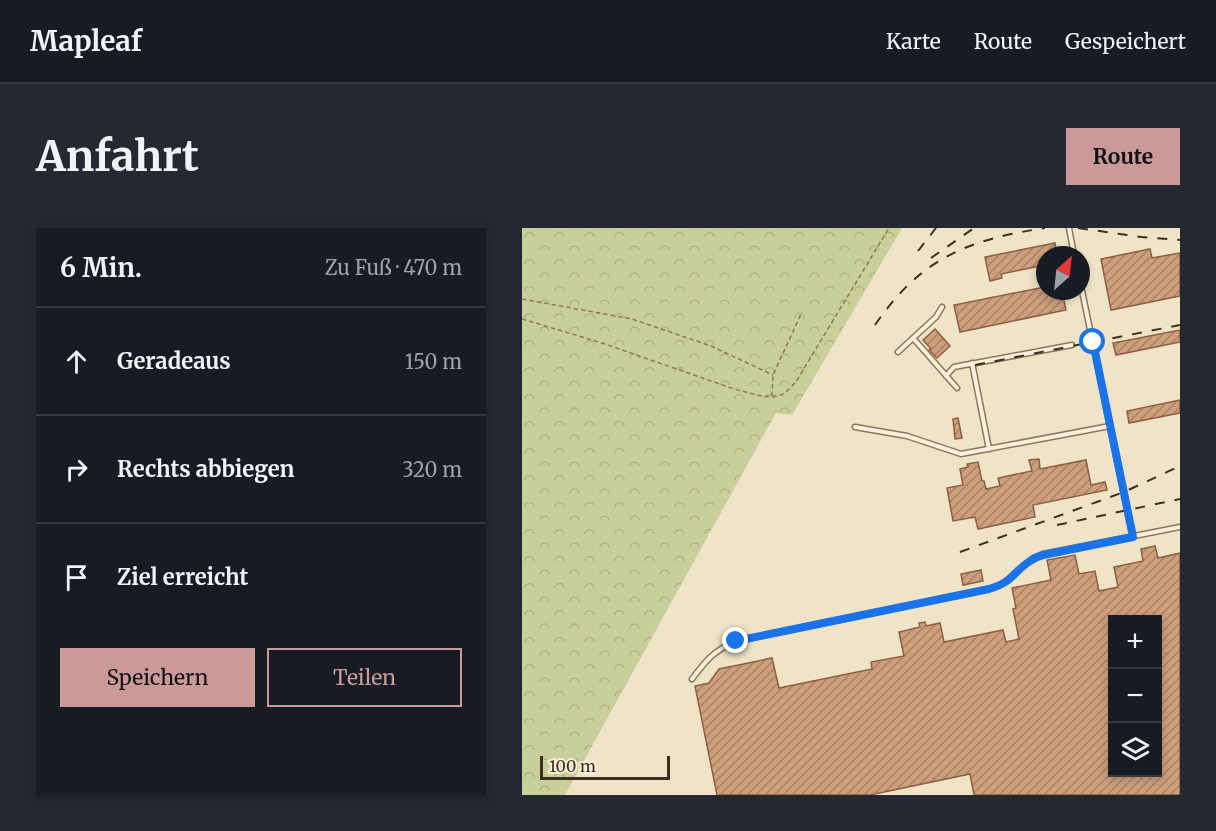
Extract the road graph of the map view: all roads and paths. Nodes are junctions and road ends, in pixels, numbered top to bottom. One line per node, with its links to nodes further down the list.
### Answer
1 (889, 228): 16 (path)
2 (1069, 228): 3 (lane)
3 (1072, 246)
4 (522, 299): 13 (path)
5 (1084, 300): 17 (lane)
6 (942, 307): 9 (lane)
7 (802, 312): 13 (path)
8 (522, 319): 16 (path)
9 (913, 338): 11 (lane); 14 (lane)
10 (1072, 345): 12 (lane)
11 (898, 352)
12 (972, 363): 14 (lane); 19 (lane)
13 (773, 375): 16 (path)
14 (946, 376): 15 (lane)
15 (957, 388)
16 (772, 396)
17 (1110, 426): 19 (lane); 21 (lane)
18 (855, 427): 19 (lane)
19 (989, 449)
20 (1180, 527): 21 (lane)
21 (1133, 537): 22 (lane)
22 (692, 679)

